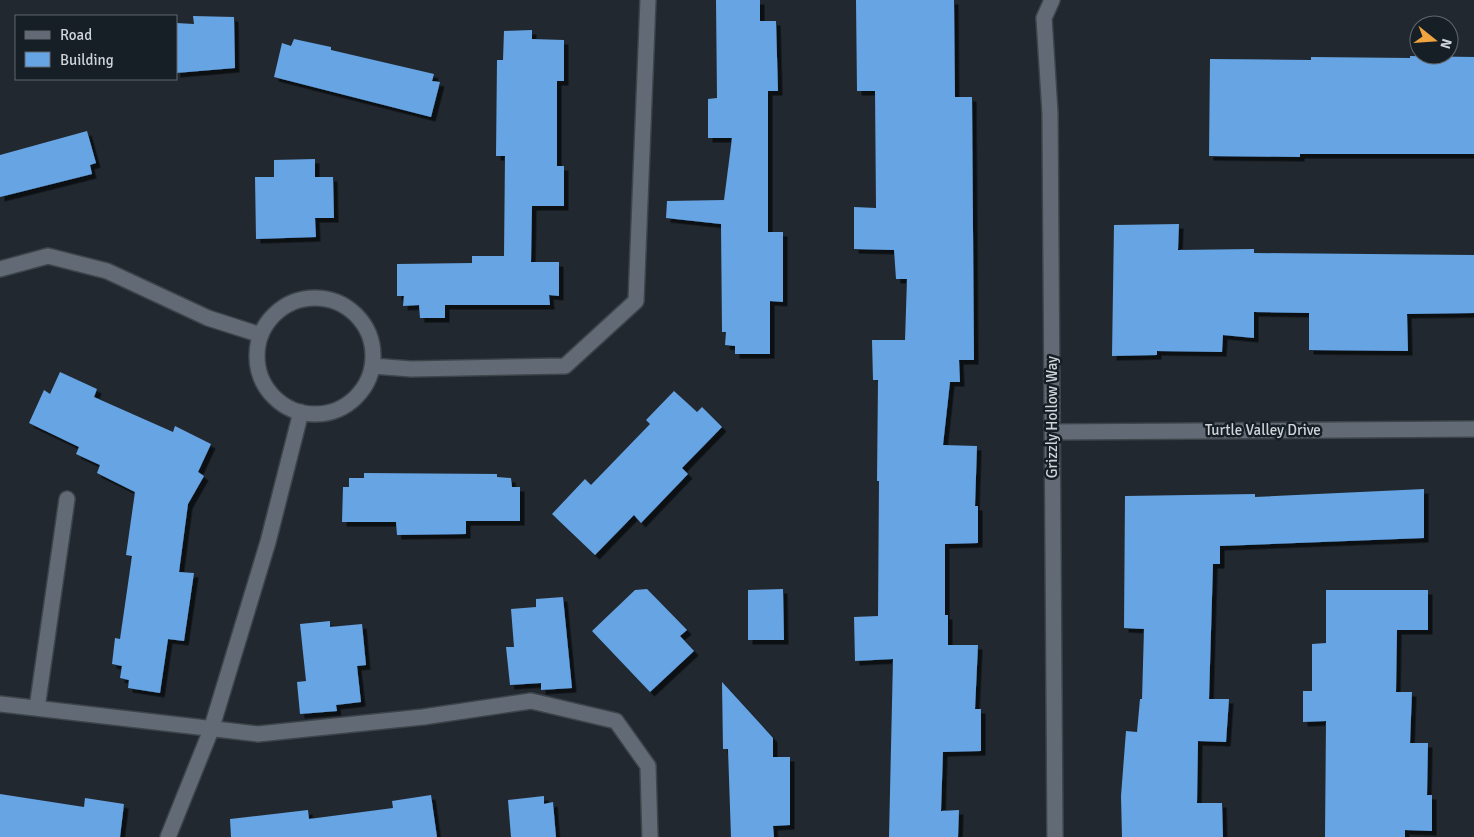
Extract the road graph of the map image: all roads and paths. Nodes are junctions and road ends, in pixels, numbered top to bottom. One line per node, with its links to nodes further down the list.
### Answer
1 (648, 0): 5 (street)
2 (1052, 0): 8 (street, Grizzly Hollow Way)
3 (0, 269): 4 (street)
4 (261, 335): 5 (street); 6 (street)
5 (373, 366): 6 (street)
6 (301, 412): 12 (street)
7 (1474, 429): 8 (street, Turtle Valley Drive)
8 (1052, 432): 15 (street, Grizzly Hollow Way)
9 (67, 499): 11 (street)
10 (0, 704): 11 (street)
11 (37, 708): 12 (street)
12 (211, 730): 13 (street); 14 (street)
13 (168, 837)
14 (650, 837)
15 (1055, 837)

